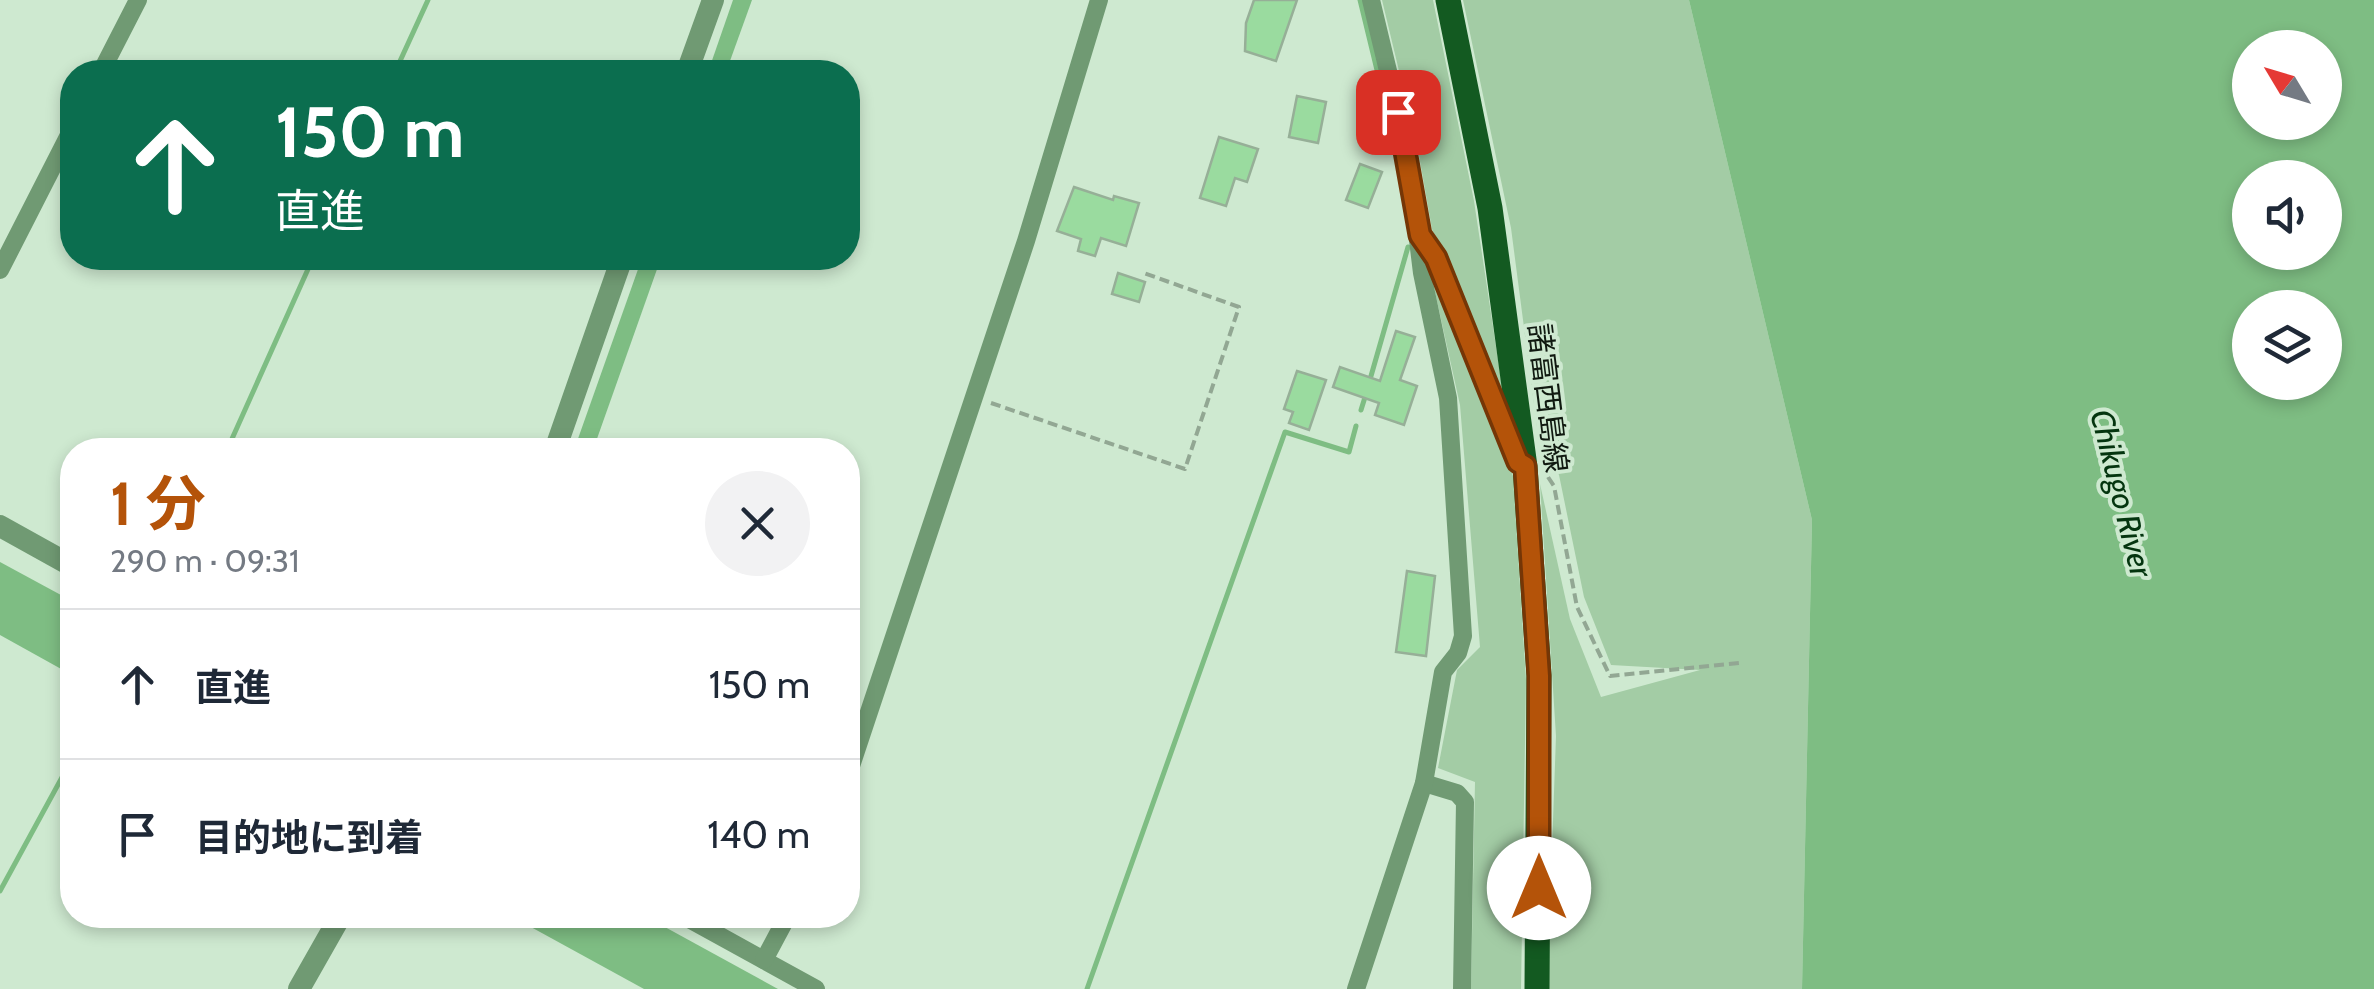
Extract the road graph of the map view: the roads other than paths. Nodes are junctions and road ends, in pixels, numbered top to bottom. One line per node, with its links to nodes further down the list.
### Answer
1 (138, 0): 6 (street)
2 (712, 0): 7 (street)
3 (1099, 0): 16 (street)
4 (1371, 0): 9 (street)
5 (1448, 0): 13 (main road, 諸富西島線)
6 (107, 60)
7 (691, 60)
8 (60, 152): 10 (street)
9 (1420, 235): 13 (street); 17 (street)
10 (0, 270)
11 (618, 270): 12 (street)
12 (559, 438)
13 (1525, 466): 26 (main road, 諸富西島線)
14 (0, 526): 15 (street)
15 (60, 559)
16 (860, 738)
17 (1424, 783): 24 (street); 25 (street)
18 (334, 928): 22 (street)
19 (706, 928): 21 (street)
20 (781, 928): 21 (street)
21 (764, 960): 23 (street)
22 (300, 989)
23 (816, 989)
24 (1356, 989)
25 (1462, 989)
26 (1537, 989)

